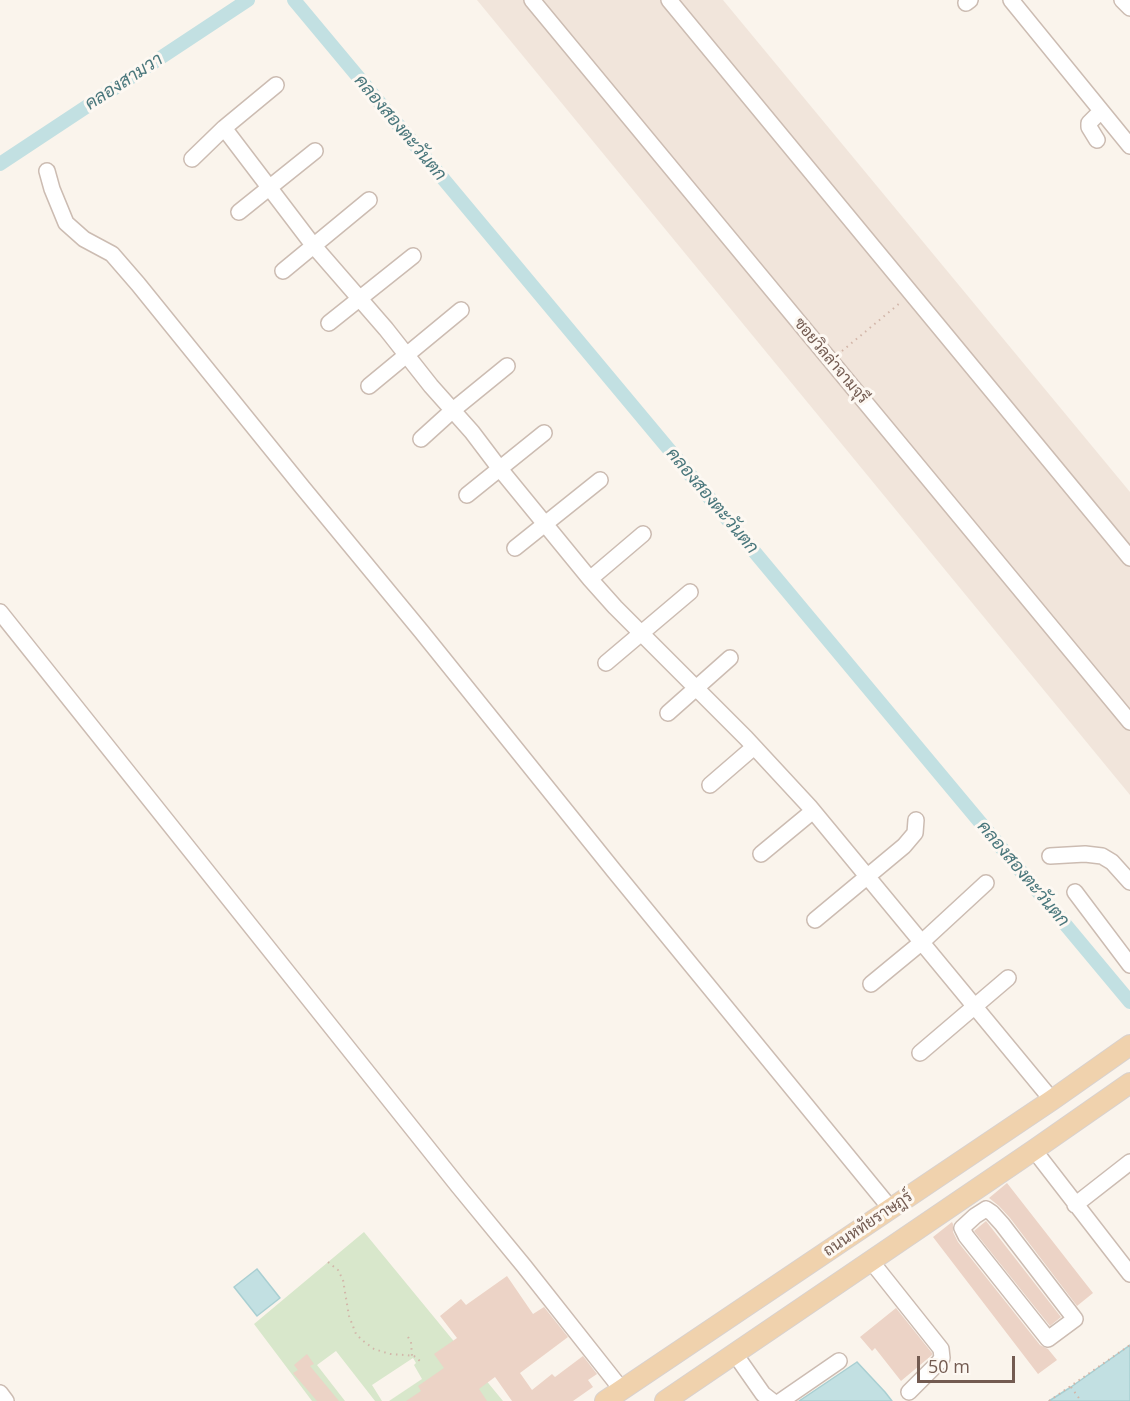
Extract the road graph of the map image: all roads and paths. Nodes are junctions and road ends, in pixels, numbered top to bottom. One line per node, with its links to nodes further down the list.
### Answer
1 (532, 0): 25 (street, ซอยวิลล่าจามจุรี)
2 (669, 0): 20 (street)
3 (1011, 0): 7 (street)
4 (1122, 0): 5 (street)
5 (1130, 8)
6 (276, 85): 8 (street)
7 (1101, 111): 9 (street); 10 (street)
8 (224, 128): 12 (street); 14 (street)
9 (1097, 140)
10 (1130, 146)
11 (315, 151): 14 (street)
12 (192, 159)
13 (47, 171): 71 (street)
14 (270, 187): 16 (street); 17 (street)
15 (369, 200): 17 (street)
16 (239, 212)
17 (313, 245): 19 (street); 21 (street)
18 (413, 256): 21 (street)
19 (283, 271)
20 (912, 294): 25 (path); 37 (street)
21 (360, 299): 23 (street); 24 (street)
22 (461, 310): 24 (street)
23 (329, 323)
24 (407, 356): 27 (street); 28 (street)
25 (830, 360): 46 (street, ซอยวิลล่าจามจุรี)
26 (507, 366): 28 (street)
27 (369, 386)
28 (453, 410): 30 (street); 31 (street)
29 (544, 433): 31 (street)
30 (421, 439)
31 (500, 469): 33 (street); 34 (street)
32 (600, 480): 34 (street)
33 (467, 495)
34 (545, 524): 36 (street); 38 (street)
35 (643, 534): 38 (street)
36 (515, 548)
37 (1130, 558)
38 (590, 579): 41 (street)
39 (690, 592): 41 (street)
40 (0, 612): 85 (street)
41 (640, 634): 43 (street); 44 (street)
42 (730, 658): 44 (street)
43 (606, 663)
44 (696, 688): 45 (street); 47 (street)
45 (668, 712)
46 (1130, 722)
47 (754, 747): 48 (street); 49 (street)
48 (710, 785)
49 (813, 811): 51 (street); 53 (street)
50 (916, 820): 53 (street)
51 (761, 854)
52 (1050, 856): 54 (street)
53 (867, 876): 57 (street); 58 (street)
54 (1130, 882)
55 (986, 883): 58 (street)
56 (1075, 892): 59 (street)
57 (815, 920)
58 (922, 942): 61 (street); 62 (street)
59 (1130, 965)
60 (1008, 978): 62 (street)
61 (871, 984)
62 (975, 1006): 64 (street); 66 (street)
63 (1128, 1046): 66 (main road, ถนนหทัยราษฎร์)
64 (920, 1053)
65 (1130, 1083): 67 (main road, ถนนหทัยราษฎร์)
66 (1052, 1100): 71 (main road, ถนนหทัยราษฎร์)
67 (1034, 1150): 69 (main road, ถนนหทัยราษฎร์); 70 (street)
68 (1130, 1162): 70 (street)
69 (954, 1204): 72 (street); 73 (main road, ถนนหทัยราษฎร์)
70 (1075, 1204): 75 (street)
71 (891, 1209): 85 (main road, ถนนหทัยราษฎร์)
72 (967, 1222): 72 (street)
73 (871, 1261): 78 (main road, ถนนหทัยราษฎร์); 83 (street)
74 (328, 1262): 79 (path)
75 (1128, 1268)
76 (408, 1337): 79 (path)
77 (1130, 1345): 82 (path)
78 (735, 1353): 87 (main road, ถนนหทัยราษฎร์); 88 (street)
79 (412, 1356): 80 (path)
80 (420, 1361)
81 (839, 1361): 89 (street)
82 (1071, 1387): 90 (path); 91 (path)
83 (909, 1392)
84 (0, 1393): 86 (street)
85 (614, 1396)
86 (6, 1401)
87 (665, 1401)
88 (772, 1401)
89 (780, 1401)
90 (1048, 1401)
91 (1081, 1401)

